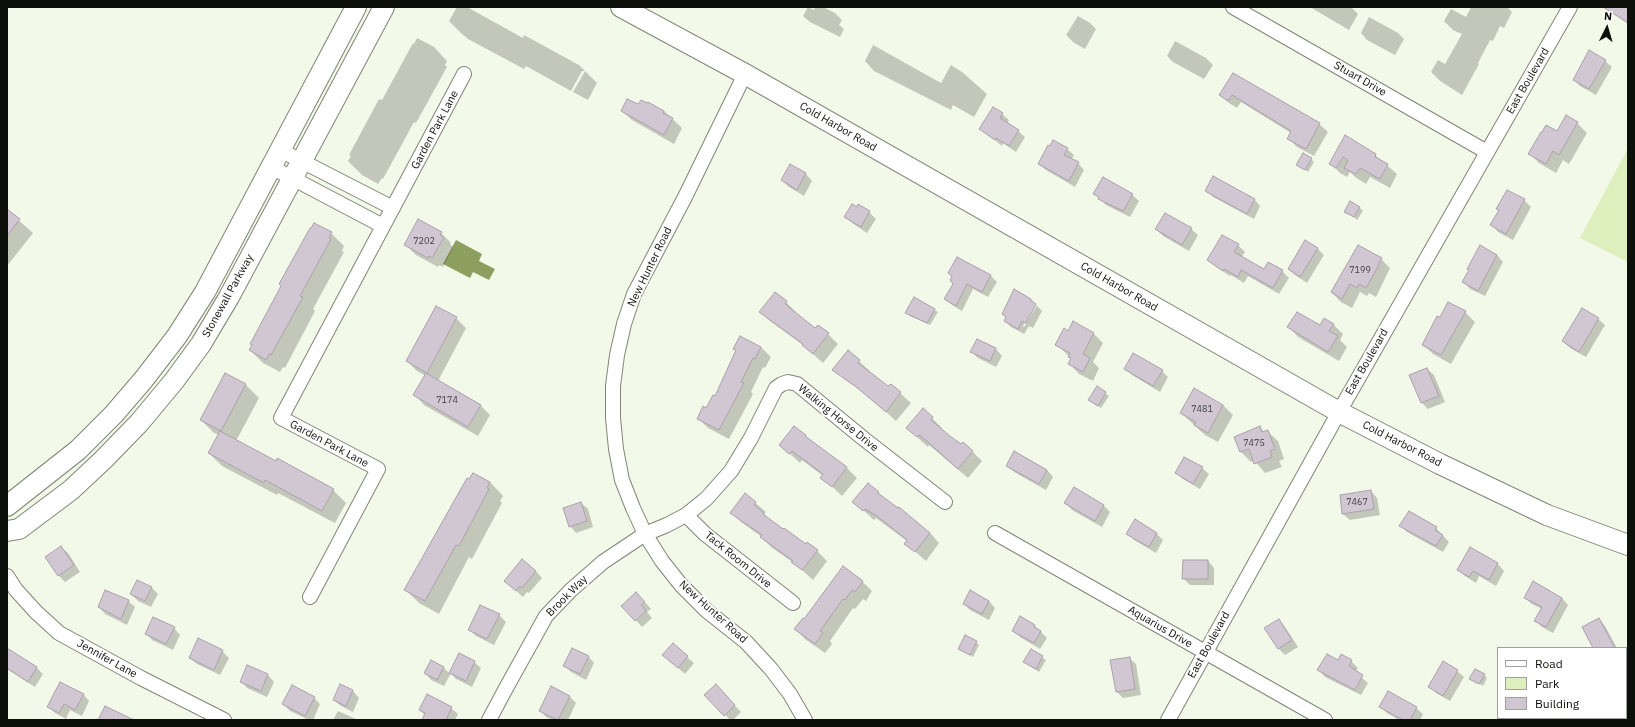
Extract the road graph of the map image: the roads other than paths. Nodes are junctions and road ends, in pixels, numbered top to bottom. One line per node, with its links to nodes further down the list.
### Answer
1 (356, 7): 8 (street, Stonewall Parkway)
2 (384, 7): 11 (street, Stonewall Parkway)
3 (1233, 7): 9 (street, Stuart Drive)
4 (1570, 7): 9 (street, East Boulevard)
5 (626, 8): 7 (street, Cold Harbor Road)
6 (464, 74): 12 (street, Garden Park Lane)
7 (745, 74): 14 (street, Cold Harbor Road); 20 (street, New Hunter Road)
8 (280, 150): 10 (street, Stonewall Parkway); 11 (street)
9 (1487, 152): 14 (street, East Boulevard)
10 (271, 167): 11 (street); 16 (street, Stonewall Parkway)
11 (297, 170): 12 (street); 13 (street); 18 (street, Stonewall Parkway)
12 (393, 208): 13 (street, Garden Park Lane)
13 (383, 226): 23 (street, Garden Park Lane)
14 (1339, 412): 21 (street, Cold Harbor Road); 25 (street, East Boulevard)
15 (945, 502): 17 (street, Walking Horse Drive)
16 (7, 506)
17 (686, 515): 20 (street, Walking Horse Drive); 24 (street, Tack Room Drive)
18 (7, 531)
19 (995, 533): 25 (street, Aquarius Drive)
20 (645, 534): 27 (street, Brook Way); 28 (street, New Hunter Road)
21 (1628, 545)
22 (7, 576): 26 (street, Jennifer Lane)
23 (310, 597)
24 (793, 603)
25 (1205, 652): 29 (street, East Boulevard); 30 (street, Aquarius Drive)
26 (224, 720)
27 (490, 720)
28 (806, 720)
29 (1168, 720)
30 (1325, 720)

